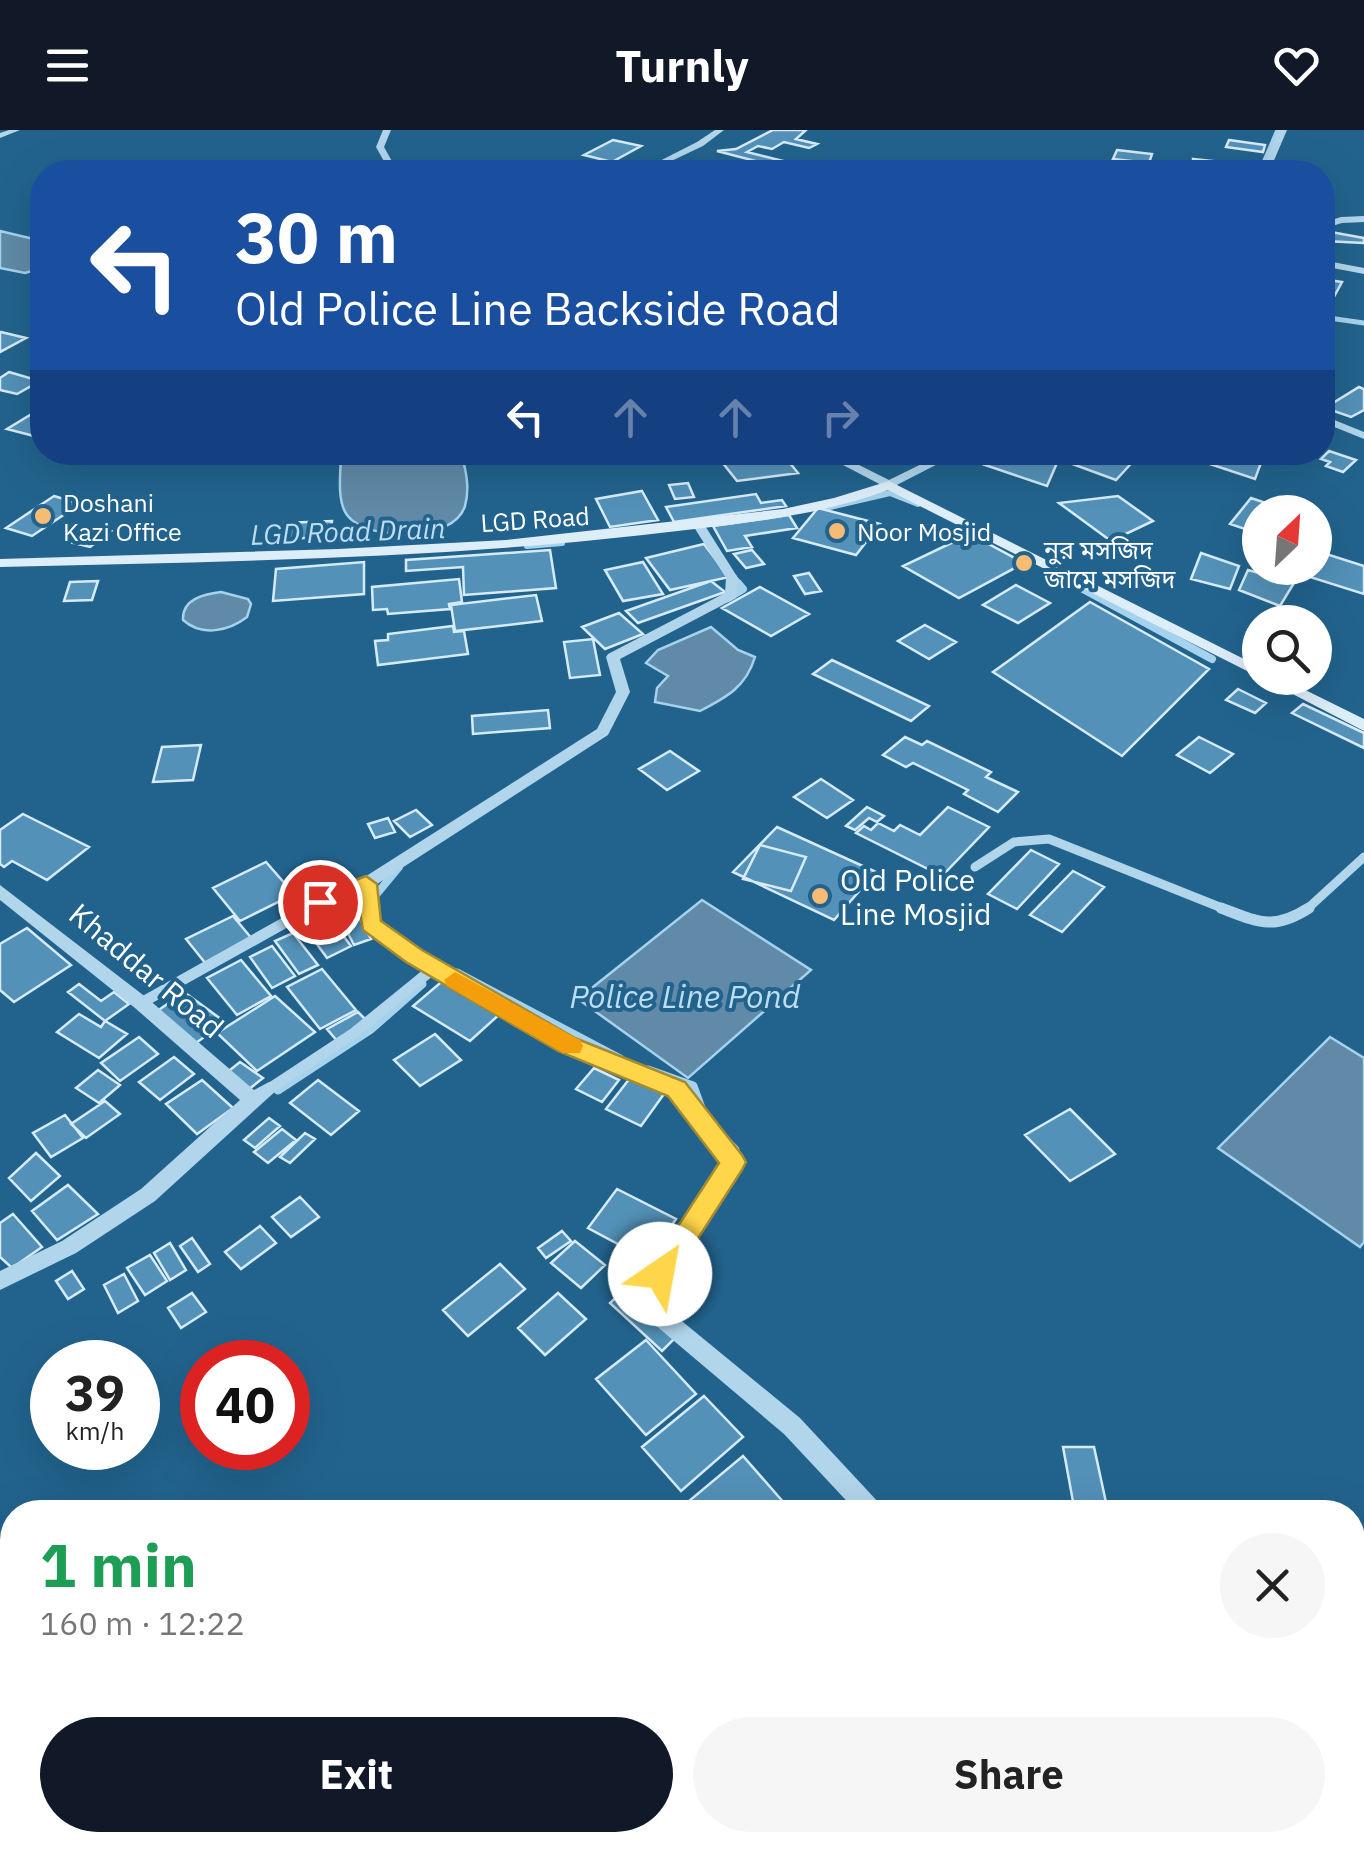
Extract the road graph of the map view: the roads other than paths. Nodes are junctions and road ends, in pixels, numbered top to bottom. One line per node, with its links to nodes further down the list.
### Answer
1 (16, 130): 5 (street)
2 (386, 130): 6 (street)
3 (720, 130): 7 (street)
4 (1284, 130): 8 (street)
5 (0, 136)
6 (387, 160)
7 (667, 160)
8 (1270, 160)
9 (1364, 219): 10 (street)
10 (1335, 222)
11 (1335, 265): 12 (street)
12 (1364, 271)
13 (1335, 424): 14 (street)
14 (1364, 436)
15 (850, 465): 17 (street)
16 (929, 465): 17 (street)
17 (889, 484): 18 (main road, LGD Road); 20 (main road)
18 (698, 524): 19 (main road, LGD Road); 25 (street)
19 (0, 562)
20 (1242, 663)
21 (1303, 695): 22 (main road)
22 (1364, 726)
23 (1364, 857): 24 (street)
24 (975, 867)
25 (366, 884): 27 (street); 28 (street)
26 (0, 890): 28 (street, Khaddar Road)
27 (434, 968): 29 (street); 31 (street)
28 (141, 1003): 29 (street, Khaddar Road)
29 (261, 1095): 30 (street)
30 (0, 1281)
31 (861, 1500)

